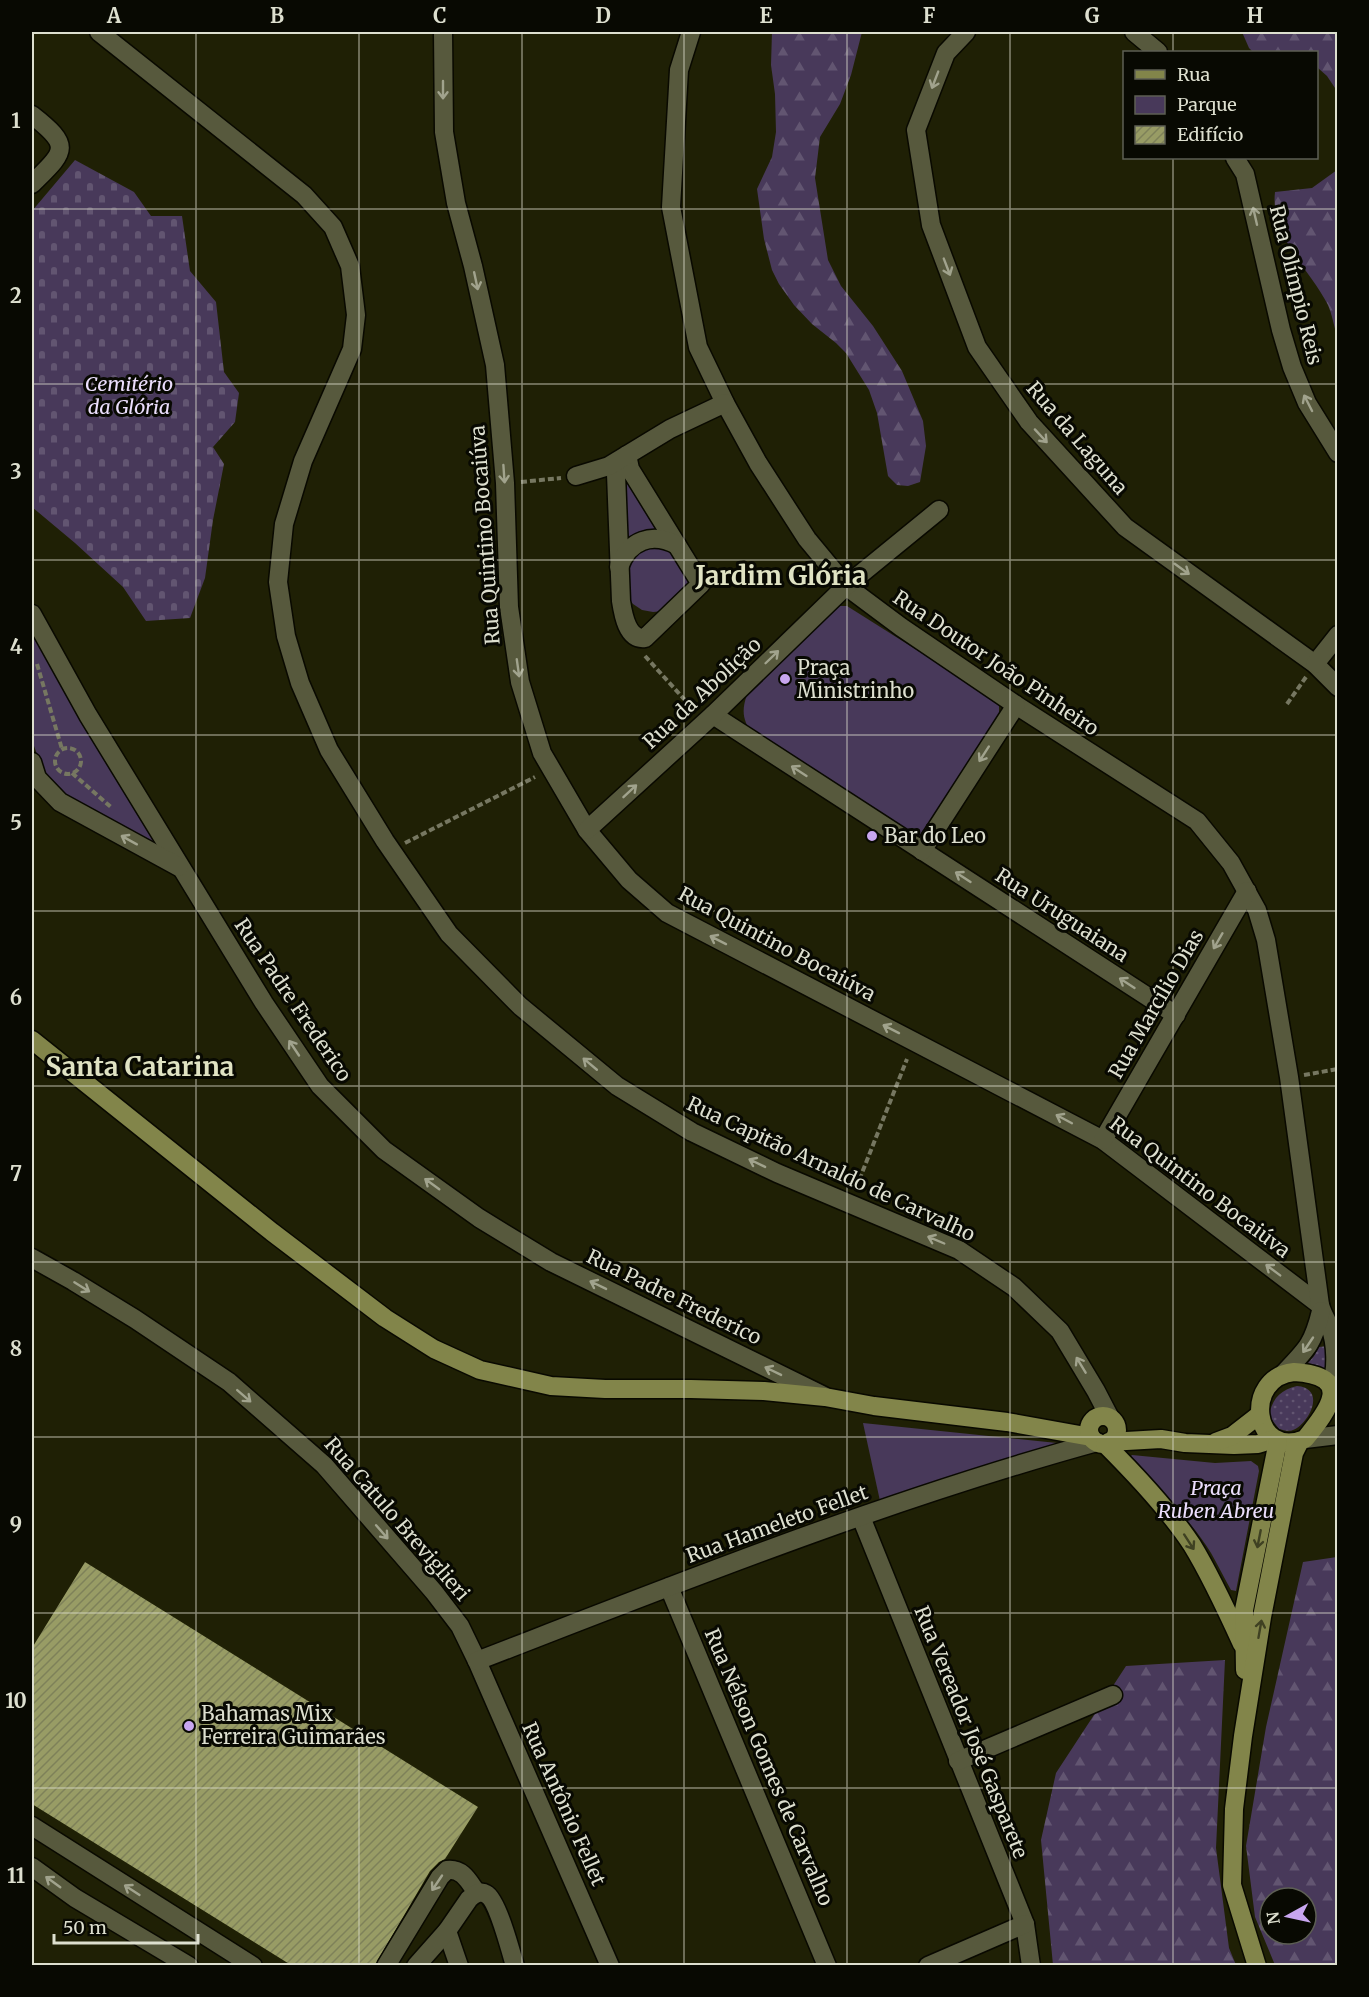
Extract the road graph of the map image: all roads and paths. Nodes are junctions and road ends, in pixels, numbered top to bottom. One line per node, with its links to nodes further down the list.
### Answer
1 (99, 32): 32 (street, Rua Capitão Arnaldo de Carvalho)
2 (443, 32): 14 (street, Rua Quintino Bocaiúva, one-way to 14)
3 (691, 32): 10 (street, Rua Doutor João Pinheiro)
4 (966, 32): 23 (street, Rua da Laguna, one-way to 23)
5 (1134, 32): 6 (street)
6 (1157, 51)
7 (32, 115): 9 (street)
8 (1236, 159): 11 (street, Rua Olímpio Reis, one-way to 8)
9 (32, 184)
10 (725, 404): 12 (street); 18 (street, Rua Doutor João Pinheiro)
11 (1338, 453)
12 (623, 458): 13 (street); 16 (street); 17 (street)
13 (576, 476): 14 (path)
14 (505, 483): 30 (street, Rua Quintino Bocaiúva, one-way to 30)
15 (939, 510): 18 (street, Rua da Abolição)
16 (677, 545): 17 (street); 20 (street)
17 (619, 567): 20 (street)
18 (846, 586): 26 (street, Rua Doutor João Pinheiro); 27 (street, Rua da Abolição, one-way to 18)
19 (32, 614): 34 (street, Rua Padre Frederico)
20 (634, 635): 27 (path)
21 (1338, 635): 23 (street)
22 (35, 655): 28 (path)
23 (1311, 670): 24 (street, Rua da Laguna); 25 (path)
24 (1338, 687)
25 (1287, 704)
26 (1016, 705): 33 (street, one-way to 33); 35 (street, Rua Doutor João Pinheiro)
27 (709, 718): 31 (street, Rua da Abolição, one-way to 27); 33 (street, Rua Uruguaiana, one-way to 27)
28 (62, 749): 28 (path)
29 (32, 762): 34 (street, one-way to 29)
30 (552, 769): 31 (street, Rua Quintino Bocaiúva); 32 (path)
31 (586, 830): 38 (street, Rua Quintino Bocaiúva, one-way to 31)
32 (391, 850): 42 (street, Rua Capitão Arnaldo de Carvalho, one-way to 32)
33 (922, 851): 36 (street, Rua Uruguaiana, one-way to 33)
34 (180, 868): 47 (street, Rua Padre Frederico, one-way to 34)
35 (1247, 891): 36 (street, Rua Marcílio Dias, one-way to 36); 40 (street, Rua Doutor João Pinheiro)
36 (1176, 1015): 41 (street, Rua Marcílio Dias)
37 (32, 1040): 47 (main road)
38 (914, 1041): 41 (street, Rua Quintino Bocaiúva, one-way to 38); 42 (path)
39 (1338, 1069): 40 (path)
40 (1289, 1077): 44 (street, Rua Doutor João Pinheiro)
41 (1103, 1140): 44 (street, Rua Quintino Bocaiúva, one-way to 41)
42 (850, 1204): 49 (street, Rua Capitão Arnaldo de Carvalho, one-way to 42)
43 (32, 1258): 57 (street, Rua Catulo Breviglieri, one-way to 57)
44 (1321, 1308): 45 (street, Rua Doutor João Pinheiro, one-way to 45); 46 (street, Rua Doutor João Pinheiro)
45 (1284, 1373): 46 (main road); 48 (main road)
46 (1333, 1393): 52 (main road)
47 (825, 1397): 49 (main road)
48 (1259, 1415): 51 (main road); 53 (main road)
49 (1103, 1432): 53 (main road); 54 (street, Rua Hameleto Fellet); 56 (main road, one-way to 56)
50 (1338, 1435): 52 (street)
51 (1276, 1440): 52 (main road); 53 (main road); 56 (main road, one-way to 56)
52 (1302, 1440): 59 (main road, one-way to 52)
53 (1212, 1444)
54 (861, 1517): 55 (street, Rua Hameleto Fellet); 60 (street, Rua Vereador José Gasparete)
55 (669, 1587): 57 (street, Rua Hameleto Fellet); 75 (street, Rua Nélson Gomes de Carvalho)
56 (1244, 1648): 59 (main road)
57 (477, 1661): 74 (street, Rua Antônio Fellet)
58 (1113, 1695): 60 (street)
59 (1247, 1707): 78 (main road)
60 (958, 1761): 64 (street, Rua Vereador José Gasparete)
61 (32, 1826): 67 (street, one-way to 61)
62 (32, 1867): 66 (street, one-way to 62)
63 (477, 1893): 65 (street); 68 (street, one-way to 68); 73 (street)
64 (1025, 1924): 76 (street); 77 (street, Rua Vereador José Gasparete)
65 (447, 1931): 69 (street); 72 (street)
66 (189, 1965)
67 (253, 1965)
68 (386, 1965)
69 (416, 1965)
70 (421, 1965): 71 (street)
71 (435, 1965)
72 (459, 1965)
73 (515, 1965)
74 (610, 1965)
75 (827, 1965)
76 (928, 1965)
77 (1031, 1965)
78 (1257, 1965)

